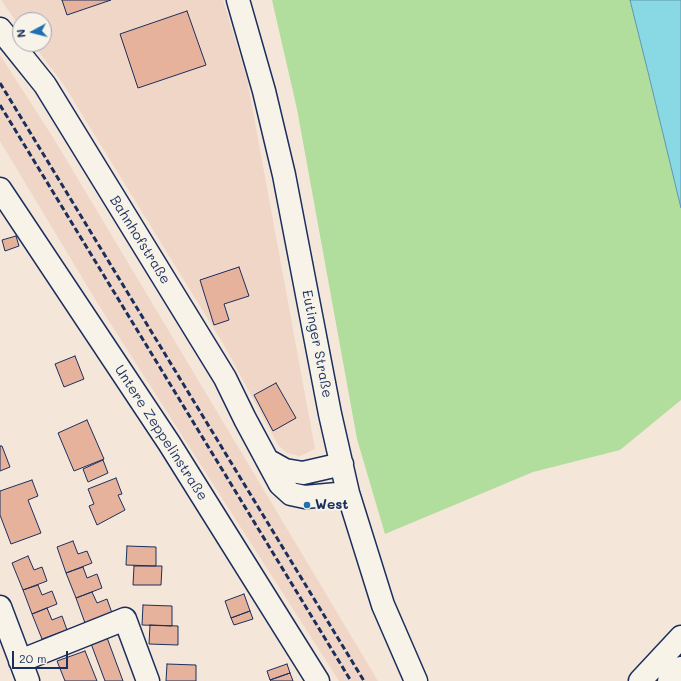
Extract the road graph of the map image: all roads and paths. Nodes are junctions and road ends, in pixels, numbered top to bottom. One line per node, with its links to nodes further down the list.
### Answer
1 (238, 0): 5 (main road, Eutinger Straße)
2 (0, 28): 4 (main road, Bahnhofstraße)
3 (0, 188): 12 (main road, Untere Zeppelinstraße)
4 (267, 460): 5 (main road); 6 (main road, Bahnhofstraße)
5 (342, 464): 6 (main road, Eutinger Straße)
6 (348, 493): 13 (main road, Eutinger Straße)
7 (0, 607): 10 (main road)
8 (681, 638): 14 (main road)
9 (681, 668): 15 (main road)
10 (24, 671): 11 (main road)
11 (148, 681)
12 (318, 681)
13 (416, 681)
14 (640, 681)
15 (669, 681)

